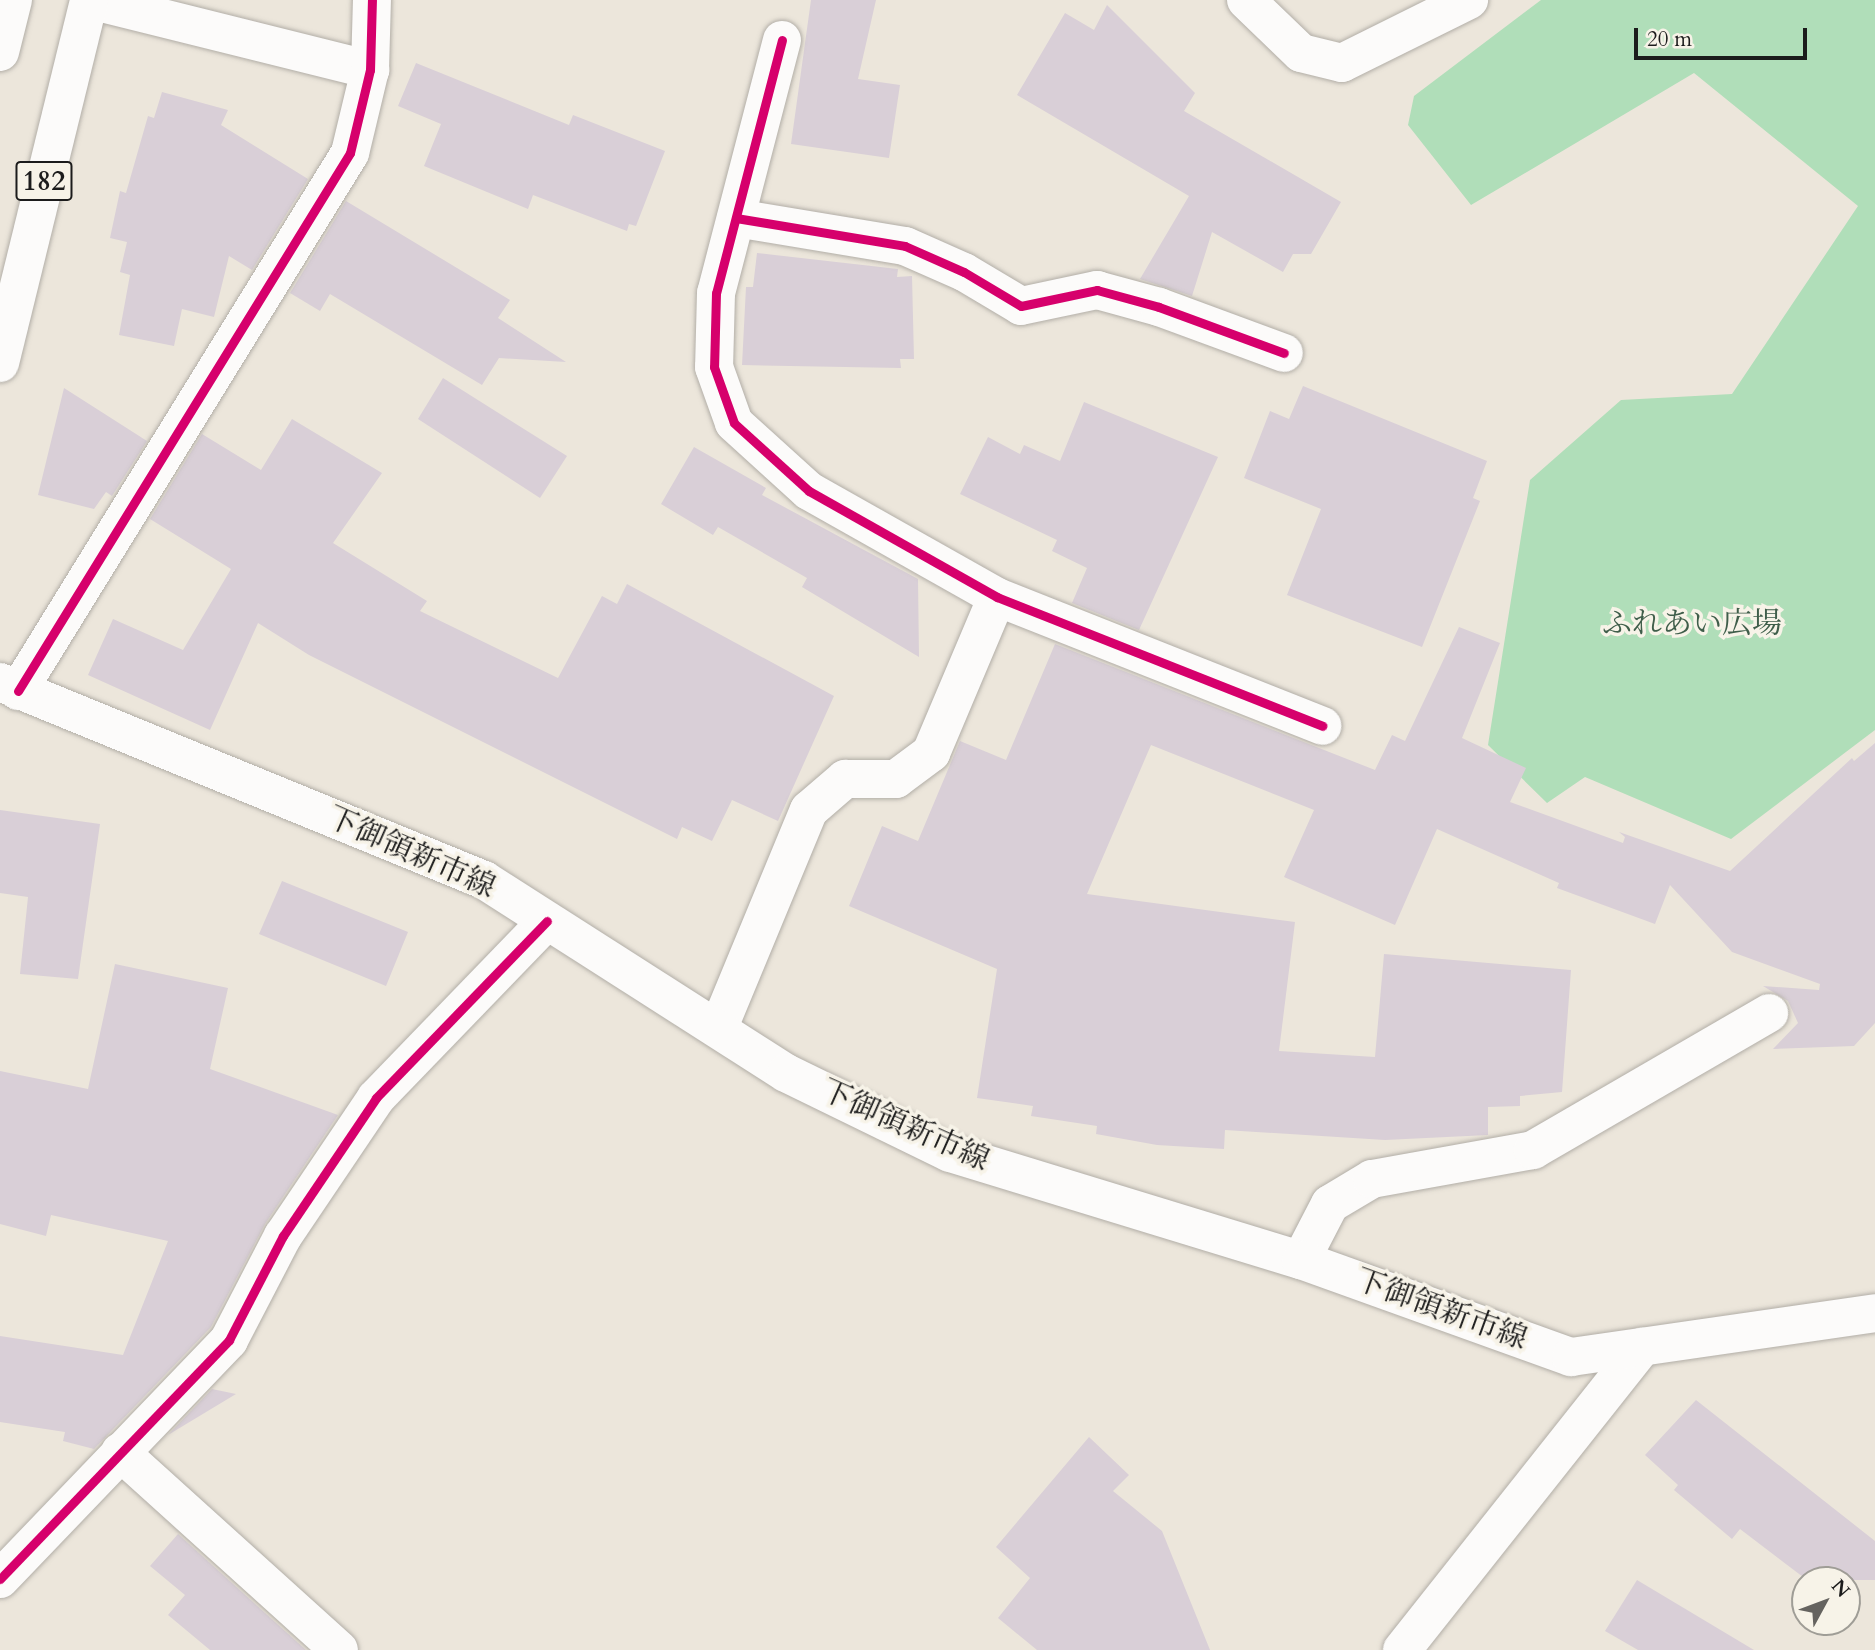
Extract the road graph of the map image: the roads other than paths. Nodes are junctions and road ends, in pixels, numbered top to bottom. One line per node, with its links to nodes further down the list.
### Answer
1 (13, 0): 7 (main road)
2 (89, 0): 8 (main road); 11 (main road, 182)
3 (373, 0): 8 (main road)
4 (1246, 0): 5 (main road)
5 (1469, 0)
6 (782, 40): 9 (main road)
7 (0, 52)
8 (370, 70): 13 (main road)
9 (736, 218): 10 (main road); 12 (main road)
10 (1284, 353)
11 (0, 363)
12 (997, 597): 14 (main road); 17 (main road)
13 (9, 687): 15 (main road, 下御領新市線)
14 (1322, 726)
15 (547, 921): 17 (main road, 下御領新市線); 21 (main road)
16 (1769, 1013): 18 (main road)
17 (719, 1027): 18 (main road, 下御領新市線)
18 (1301, 1260): 20 (main road, 下御領新市線)
19 (1875, 1313): 20 (main road, 下御領新市線)
20 (1642, 1347): 24 (main road)
21 (120, 1452): 22 (main road); 23 (main road)
22 (0, 1578)
23 (339, 1650)
24 (1402, 1650)

